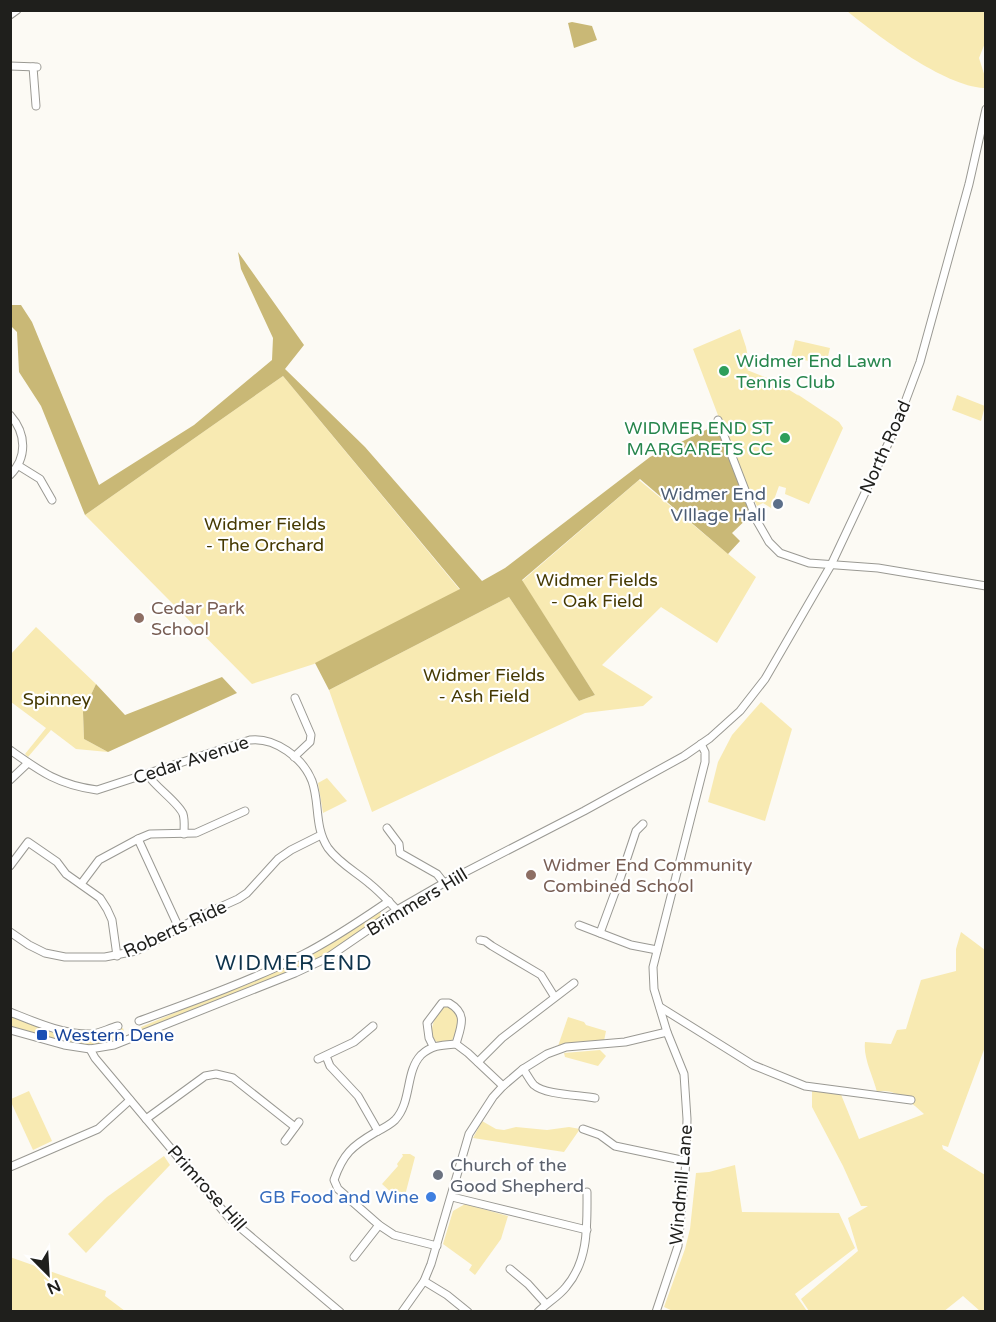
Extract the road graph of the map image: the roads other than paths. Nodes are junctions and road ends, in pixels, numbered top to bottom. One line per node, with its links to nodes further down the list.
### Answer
1 (17, 10): 2 (street)
2 (10, 15)
3 (10, 66): 4 (street)
4 (36, 106)
5 (986, 110): 11 (street, North Road)
6 (10, 416): 8 (street)
7 (718, 420): 11 (street)
8 (19, 466): 9 (street); 10 (street)
9 (10, 475)
10 (52, 500)
11 (831, 565): 12 (street); 14 (street, North Road)
12 (986, 586)
13 (295, 698): 16 (street)
14 (701, 744): 27 (street, Brimmers Hill); 36 (street, Windmill Lane)
15 (10, 750): 17 (street, Cedar Avenue)
16 (294, 757): 18 (street, Cedar Avenue); 24 (street, Cedar Avenue)
17 (28, 763): 18 (street, Cedar Avenue); 19 (street)
18 (147, 774): 23 (street)
19 (10, 780)
20 (245, 811): 23 (street)
21 (643, 824): 34 (street)
22 (387, 828): 27 (street)
23 (184, 834): 25 (street)
24 (321, 835): 29 (street, Cedar Avenue); 32 (street, Roberts Ride)
25 (138, 839): 28 (street); 32 (street)
26 (10, 866): 28 (street)
27 (444, 883): 30 (street, Brimmers Hill)
28 (81, 884): 37 (street)
29 (389, 901): 30 (street, Cedar Avenue); 42 (street)
30 (397, 910): 51 (street, Brimmers Hill)
31 (579, 925): 34 (street)
32 (179, 928): 37 (street, Roberts Ride)
33 (10, 932): 37 (street, Roberts Ride)
34 (600, 933): 36 (street)
35 (480, 940): 39 (street)
36 (657, 950): 40 (street, Windmill Lane)
37 (117, 956)
38 (574, 983): 39 (street)
39 (554, 996): 54 (street)
40 (660, 1007): 47 (street, Windmill Lane); 59 (street)
41 (10, 1012): 46 (street)
42 (140, 1021)
43 (118, 1026): 46 (street)
44 (373, 1026): 52 (street)
45 (10, 1030): 49 (street)
46 (68, 1031): 49 (street)
47 (667, 1032): 55 (street); 64 (street, Windmill Lane)
48 (456, 1044): 50 (street); 50 (street); 54 (street)
49 (64, 1046): 51 (street)
50 (433, 1046): 62 (street)
51 (90, 1049): 58 (street, Primrose Hill)
52 (326, 1056): 53 (street); 62 (street)
53 (318, 1059)
54 (478, 1062): 56 (street)
55 (523, 1069): 56 (street); 57 (street)
56 (503, 1086): 67 (street)
57 (595, 1098)
58 (130, 1100): 60 (street, Primrose Hill); 65 (street)
59 (911, 1100)
60 (146, 1119): 63 (street); 75 (street, Primrose Hill)
61 (584, 1129): 64 (street)
62 (378, 1131): 68 (street)
63 (285, 1142)
64 (687, 1161): 79 (street, Windmill Lane)
65 (10, 1167)
66 (586, 1192): 69 (street)
67 (452, 1197): 69 (street); 70 (street)
68 (379, 1225): 70 (street); 71 (street)
69 (587, 1230): 74 (street)
70 (437, 1246): 73 (street)
71 (354, 1257)
72 (510, 1269): 74 (street)
73 (424, 1281): 76 (street); 77 (street)
74 (546, 1304): 78 (street)
75 (340, 1311)
76 (402, 1311)
77 (468, 1311)
78 (538, 1311)
79 (656, 1311)

